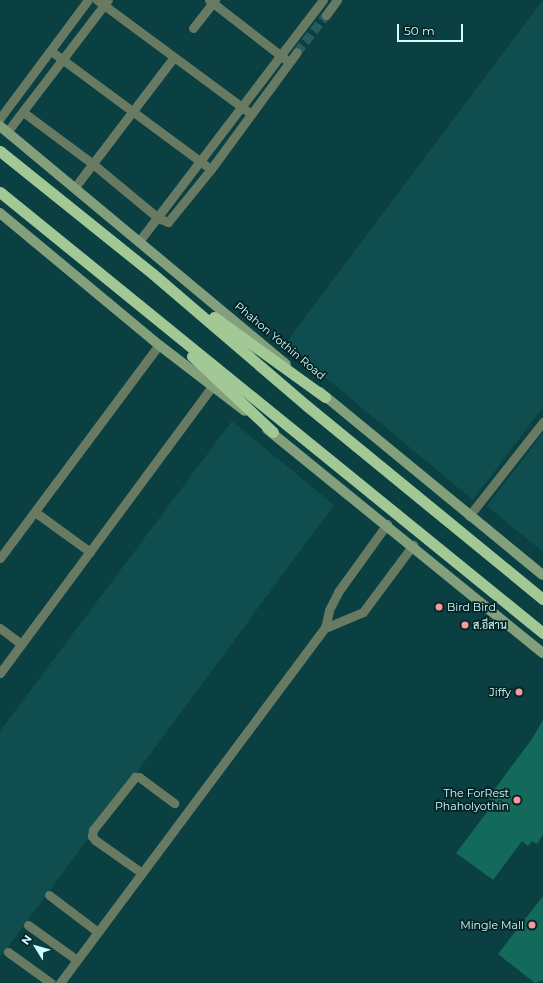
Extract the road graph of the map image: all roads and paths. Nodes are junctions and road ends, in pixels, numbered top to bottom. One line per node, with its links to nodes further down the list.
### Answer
1 (88, 0): 8 (street)
2 (322, 0): 10 (street)
3 (337, 0): 6 (street)
4 (212, 1): 7 (street); 10 (street)
5 (103, 2): 11 (street); 12 (street)
6 (326, 15)
7 (193, 28)
8 (51, 51): 12 (street); 18 (street)
9 (297, 52): 13 (street)
10 (281, 56): 13 (street); 14 (street)
11 (174, 57): 14 (street); 15 (street)
12 (62, 60): 15 (street); 16 (street)
13 (290, 62): 17 (street)
14 (242, 107): 17 (street); 21 (street)
15 (134, 110): 21 (street); 22 (street)
16 (23, 112): 19 (street); 22 (street)
17 (252, 114): 23 (street)
18 (0, 118)
19 (4, 129): 24 (main road, Phahon Yothin Road)
20 (0, 151): 29 (highway)
21 (200, 162): 23 (street); 27 (street)
22 (93, 164): 24 (street); 27 (street)
23 (211, 169): 27 (street)
24 (75, 187): 28 (main road, Phahon Yothin Road)
25 (0, 192): 30 (highway)
26 (0, 213): 31 (main road)
27 (158, 218): 28 (street)
28 (140, 240): 33 (main road, Phahon Yothin Road)
29 (153, 274): 33 (highway); 43 (highway)
30 (134, 302): 35 (highway); 46 (highway)
31 (159, 345): 32 (main road); 36 (street)
32 (212, 386): 35 (main road); 40 (street)
33 (325, 397): 37 (main road, Phahon Yothin Road)
34 (542, 424): 37 (street)
35 (273, 432): 38 (main road)
36 (35, 512): 40 (street); 41 (street)
37 (469, 516): 42 (main road, Phahon Yothin Road)
38 (387, 524): 39 (main road); 45 (street)
39 (414, 545): 45 (street); 48 (main road)
40 (90, 552): 47 (street)
41 (0, 558)
42 (543, 575)
43 (543, 599)
44 (0, 628): 47 (street)
45 (325, 628): 51 (street)
46 (543, 633)
47 (21, 644): 49 (street)
48 (543, 653)
49 (0, 672)
50 (174, 803): 51 (street)
51 (142, 874): 54 (street)
52 (49, 896): 54 (street)
53 (28, 925): 56 (street)
54 (98, 932): 56 (street)
55 (8, 952): 57 (street)
56 (77, 960): 58 (street)
57 (51, 983)
58 (60, 983)

